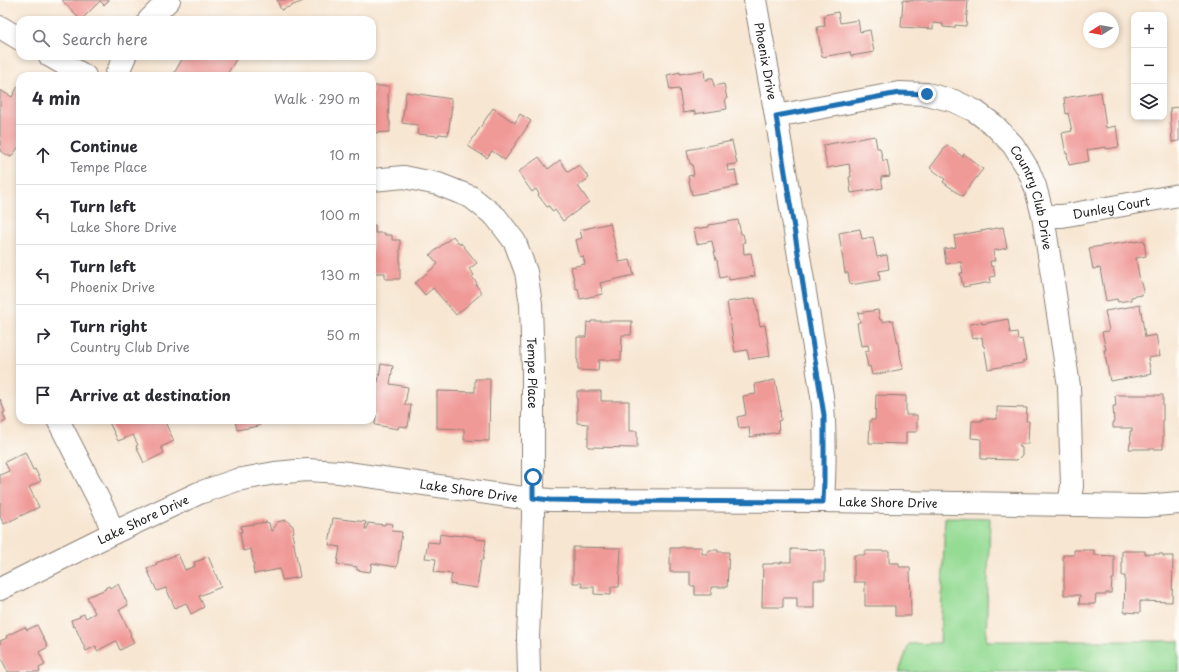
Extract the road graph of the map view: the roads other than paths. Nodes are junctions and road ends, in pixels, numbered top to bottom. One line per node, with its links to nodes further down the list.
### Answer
1 (169, 0): 3 (street)
2 (755, 0): 10 (street, Phoenix Drive)
3 (152, 16)
4 (0, 27): 5 (street)
5 (16, 37)
6 (57, 60): 8 (street)
7 (123, 60): 9 (street)
8 (78, 72)
9 (118, 72)
10 (776, 116): 13 (street, Country Club Drive); 16 (street, Phoenix Drive)
11 (376, 180): 15 (street, Tempe Place)
12 (1179, 195): 13 (street, Dunley Court)
13 (1042, 216): 18 (street, Country Club Drive)
14 (60, 424): 19 (street)
15 (533, 498): 16 (street, Lake Shore Drive); 19 (street, Lake Shore Drive); 21 (street, Tempe Place)
16 (823, 502): 18 (street, Lake Shore Drive)
17 (1179, 503): 18 (street, Lake Shore Drive)
18 (1069, 504)
19 (113, 533): 20 (street, Lake Shore Drive)
20 (0, 589)
21 (529, 672)

